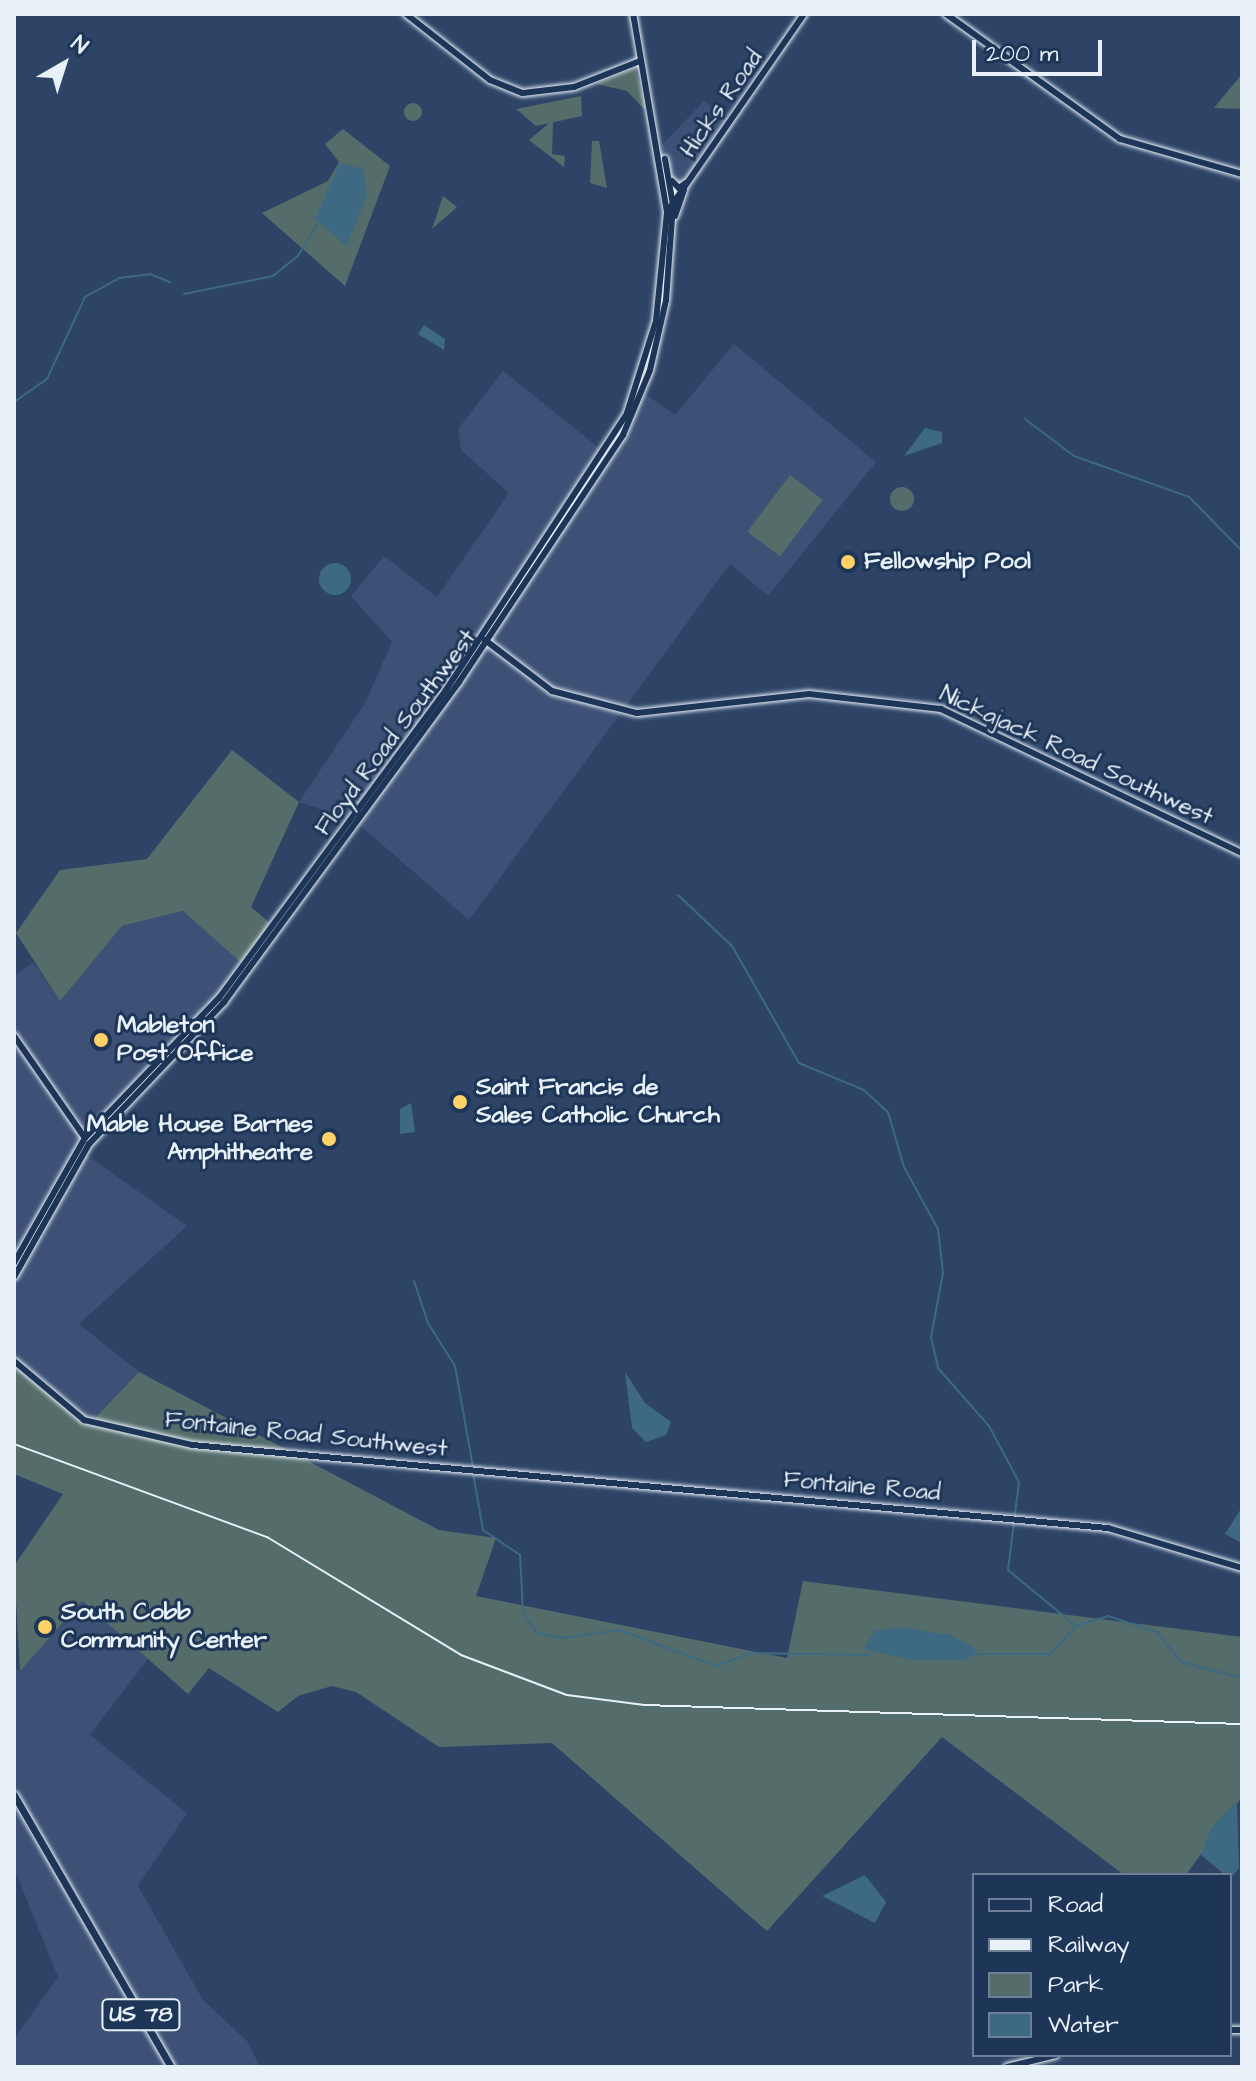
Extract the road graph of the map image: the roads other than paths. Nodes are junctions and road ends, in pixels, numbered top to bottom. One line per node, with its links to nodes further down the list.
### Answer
1 (406, 14): 5 (main road)
2 (633, 14): 5 (main road, Floyd Road Southwest)
3 (804, 14): 8 (main road, Hicks Road)
4 (946, 14): 7 (main road)
5 (640, 61): 6 (main road, Floyd Road Southwest)
6 (662, 152): 9 (main road, Floyd Road Southwest); 12 (main road, Floyd Road Southwest)
7 (1242, 174)
8 (694, 175): 9 (main road); 10 (main road, Hicks Road)
9 (672, 181): 11 (main road, Floyd Road Southwest)
10 (684, 190): 11 (main road, Hicks Road); 13 (main road)
11 (673, 205): 12 (main road, Hicks Road); 13 (main road, Floyd Road Southwest)
12 (667, 212): 14 (main road, Floyd Road Southwest)
13 (672, 231): 14 (main road, Floyd Road Southwest)
14 (484, 640): 15 (main road, Nickajack Road Southwest); 17 (main road, Floyd Road Southwest); 19 (main road, Floyd Road Southwest)
15 (1242, 853)
16 (14, 1036): 17 (main road)
17 (85, 1138): 18 (main road, Floyd Road Southwest)
18 (14, 1263)
19 (14, 1277)
20 (14, 1361): 21 (main road, Fontaine Road Southwest)
21 (474, 1469): 22 (main road, Fontaine Road)
22 (1242, 1568)
23 (14, 1795): 25 (main road, US 78)
24 (1048, 2057): 26 (main road)
25 (171, 2067)
26 (1007, 2067)

